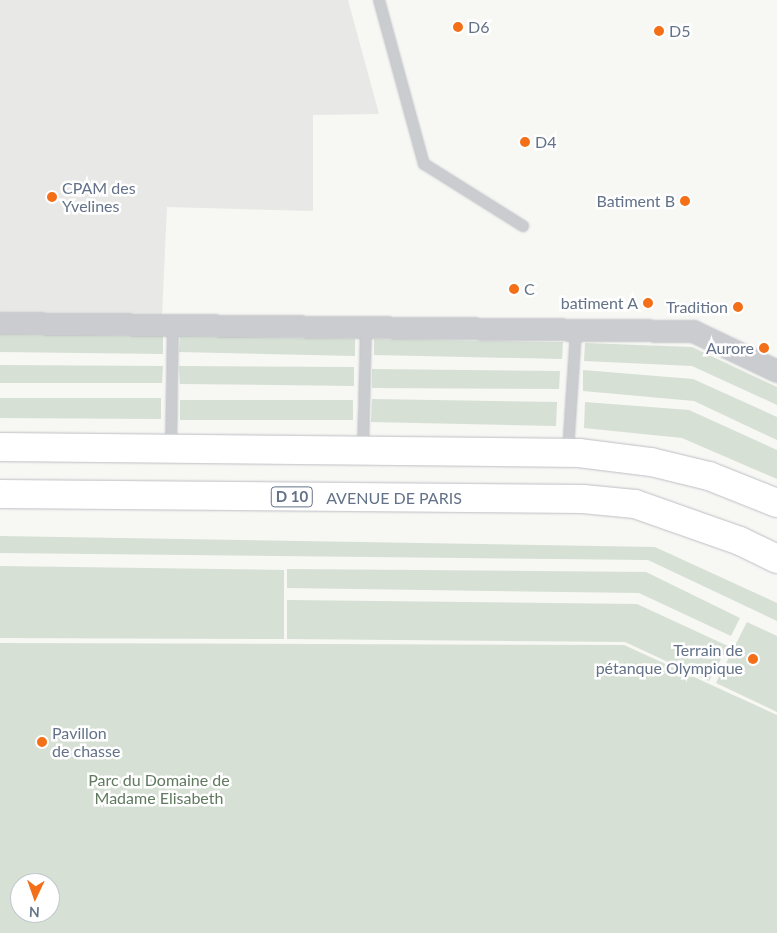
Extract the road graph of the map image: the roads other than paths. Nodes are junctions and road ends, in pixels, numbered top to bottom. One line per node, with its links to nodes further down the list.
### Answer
1 (379, 0): 2 (lane)
2 (522, 226)
3 (0, 322): 4 (street)
4 (173, 325): 5 (street); 9 (lane)
5 (366, 327): 6 (street); 10 (lane)
6 (576, 330): 7 (street); 11 (lane)
7 (777, 371)
8 (0, 447): 9 (main road)
9 (171, 448): 10 (main road)
10 (363, 450): 11 (main road)
11 (568, 452): 13 (main road)
12 (0, 494): 14 (main road, AVENUE DE PARIS / D 10)
13 (777, 503)
14 (777, 559)

